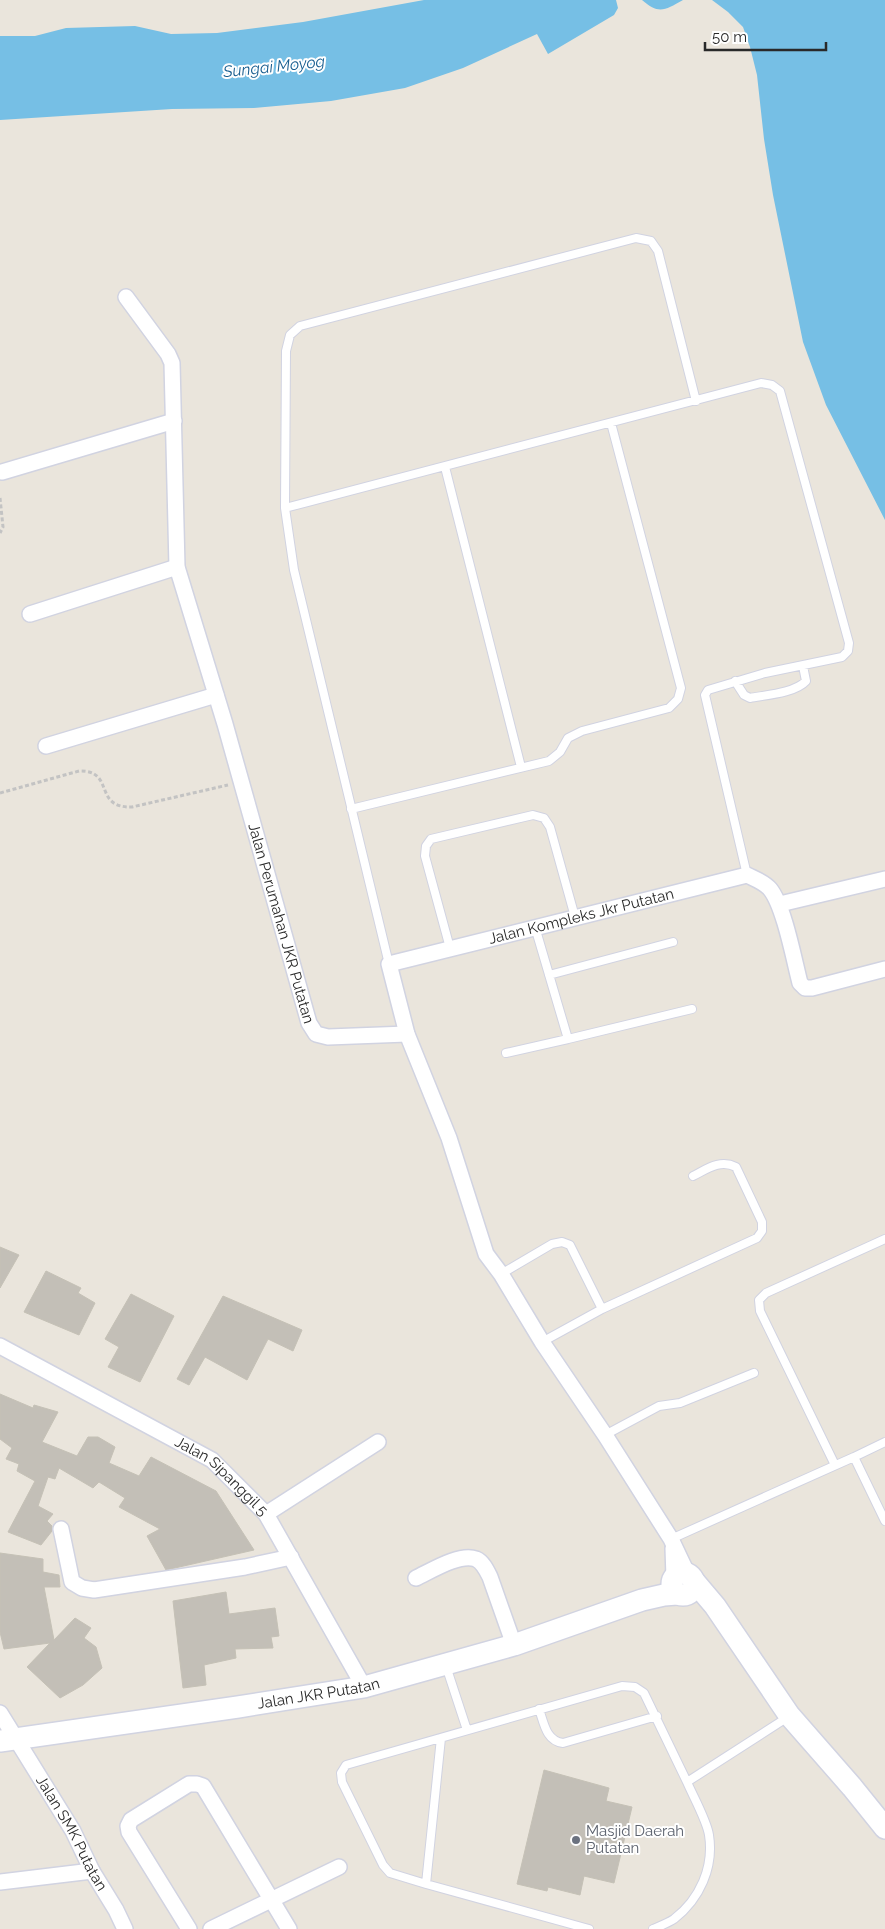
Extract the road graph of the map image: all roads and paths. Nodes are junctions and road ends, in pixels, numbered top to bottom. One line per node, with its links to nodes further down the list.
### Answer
1 (126, 297): 3 (street, Jalan Perumahan JKR Putatan)
2 (696, 401): 4 (lane); 8 (lane); 12 (lane)
3 (174, 421): 6 (street); 10 (street, Jalan Perumahan JKR Putatan)
4 (611, 423): 5 (lane); 16 (lane)
5 (445, 467): 8 (lane); 16 (lane)
6 (2, 472)
7 (0, 498): 9 (path)
8 (285, 508): 19 (lane)
9 (0, 534)
10 (177, 567): 11 (street); 14 (street, Jalan Perumahan JKR Putatan)
11 (30, 614)
12 (804, 666): 13 (lane); 13 (lane)
13 (736, 681): 20 (lane)
14 (216, 695): 15 (street); 17 (street, Jalan Perumahan JKR Putatan)
15 (46, 746)
16 (521, 767): 19 (lane)
17 (240, 782): 18 (path); 31 (street, Jalan Perumahan JKR Putatan)
18 (0, 793)
19 (351, 809): 27 (lane)
20 (747, 875): 22 (street); 23 (street, Jalan Kompleks Jkr Putatan)
21 (885, 879): 22 (street)
22 (780, 904): 28 (street)
23 (575, 917): 24 (street, Jalan Kompleks Jkr Putatan); 26 (lane)
24 (534, 927): 26 (street, Jalan Kompleks Jkr Putatan); 29 (lane)
25 (673, 942): 29 (lane)
26 (450, 948): 27 (street, Jalan Kompleks Jkr Putatan)
27 (389, 964): 31 (street)
28 (885, 969)
29 (549, 975): 32 (lane)
30 (692, 1008): 32 (lane)
31 (407, 1034): 36 (street)
32 (568, 1039): 33 (lane)
33 (506, 1053)
34 (693, 1176): 37 (lane)
35 (885, 1238): 45 (lane)
36 (501, 1274): 37 (lane); 38 (street)
37 (602, 1309): 38 (lane)
38 (542, 1342): 41 (street)
39 (0, 1346): 46 (street, Jalan Sipanggil 5)
40 (754, 1373): 41 (lane)
41 (605, 1435): 49 (street)
42 (378, 1442): 46 (street)
43 (885, 1442): 44 (lane)
44 (854, 1457): 45 (lane); 47 (lane)
45 (835, 1465): 49 (lane)
46 (266, 1514): 50 (street, Jalan Sipanggil 5)
47 (885, 1521)
48 (61, 1529): 50 (street)
49 (671, 1539): 52 (street)
50 (291, 1557): 55 (street, Jalan Sipanggil 5)
51 (416, 1578): 53 (street)
52 (682, 1583): 53 (street, Jalan JKR Putatan); 59 (street)
53 (514, 1645): 54 (street, Jalan JKR Putatan)
54 (446, 1664): 55 (street, Jalan JKR Putatan); 60 (lane)
55 (364, 1687): 62 (street, Jalan JKR Putatan)
56 (539, 1709): 58 (lane); 58 (lane); 60 (lane)
57 (0, 1713): 62 (street, Jalan SMK Putatan)
58 (656, 1716): 63 (lane)
59 (789, 1716): 63 (lane); 64 (street)
60 (467, 1730): 61 (lane)
61 (441, 1738): 68 (lane); 68 (lane)
62 (8, 1740): 66 (street, Jalan SMK Putatan)
63 (687, 1782): 75 (lane)
64 (885, 1828)
65 (339, 1867): 69 (street)
66 (92, 1871): 67 (street); 70 (street, Jalan SMK Putatan)
67 (0, 1882)
68 (426, 1884): 74 (lane)
69 (272, 1900): 71 (street); 72 (street); 73 (street)
70 (125, 1929)
71 (190, 1929)
72 (210, 1929)
73 (289, 1929)
74 (589, 1929)
75 (654, 1929)

